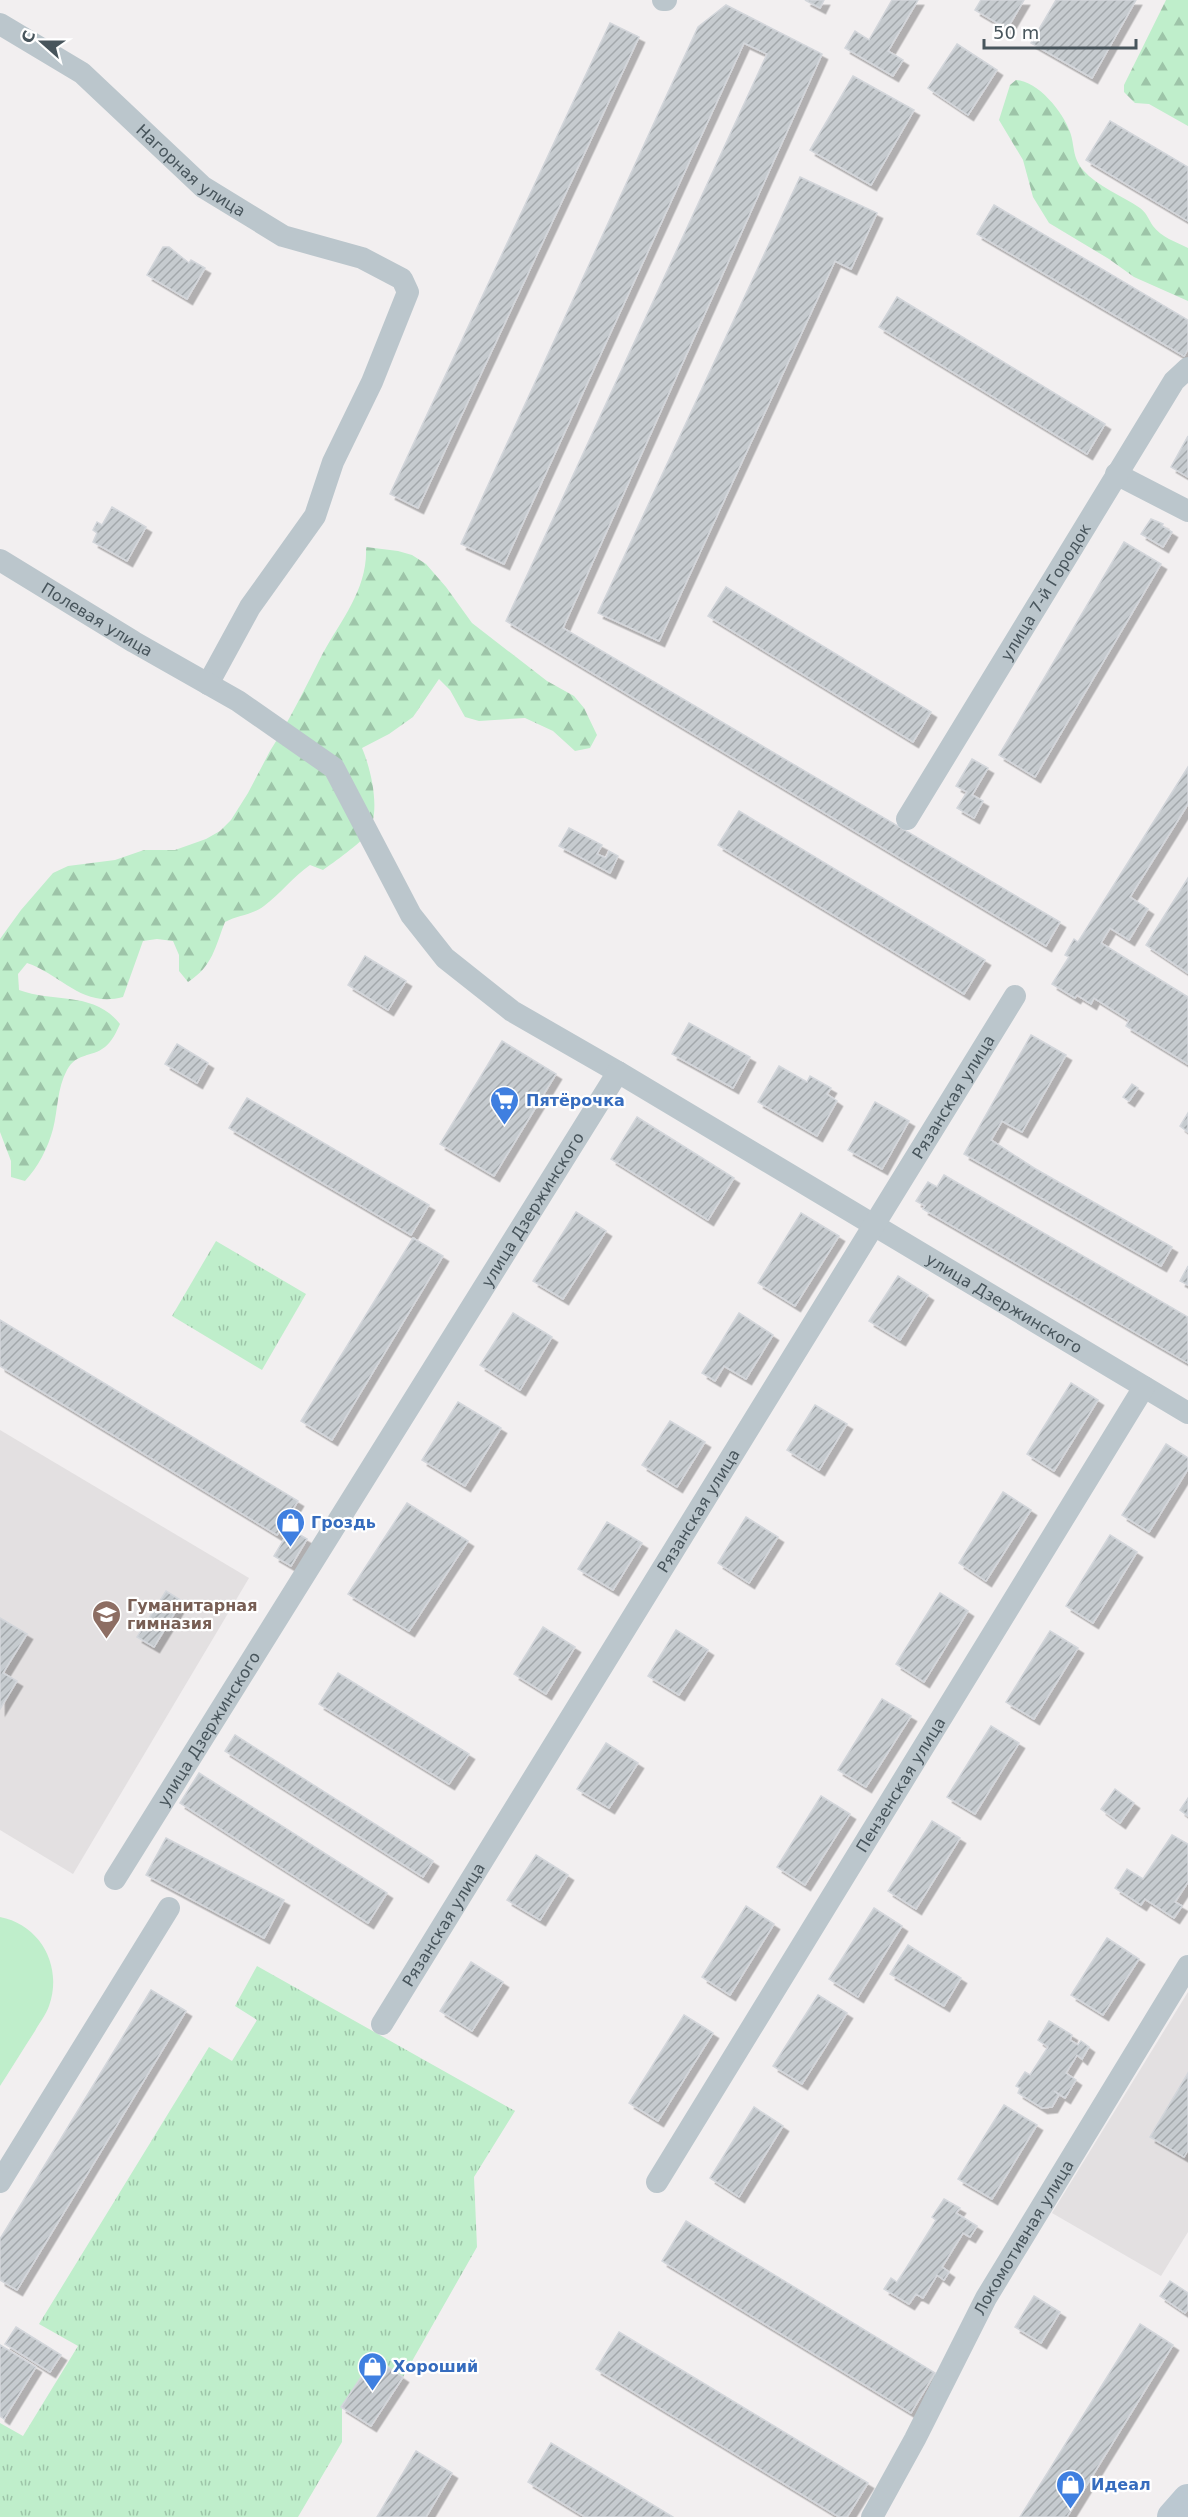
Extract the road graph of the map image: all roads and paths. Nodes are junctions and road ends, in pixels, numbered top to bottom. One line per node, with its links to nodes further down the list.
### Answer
1 (0, 24): 6 (street, Нагорная улица)
2 (1188, 368): 3 (street, улица 7-й Городок)
3 (1116, 474): 4 (street); 7 (street, улица 7-й Городок)
4 (1188, 511)
5 (0, 560): 6 (street, Полевая улица)
6 (201, 680): 9 (street, Полевая улица)
7 (907, 819)
8 (1016, 996): 10 (street, Рязанская улица)
9 (618, 1072): 10 (street, улица Дзержинского); 13 (street, улица Дзержинского)
10 (875, 1224): 11 (street, улица Дзержинского); 16 (street, Рязанская улица)
11 (1144, 1387): 12 (street, улица Дзержинского); 18 (street, Пензенская улица)
12 (1188, 1413)
13 (115, 1879)
14 (169, 1908): 17 (street)
15 (1188, 1966): 20 (street, Локомотивная улица)
16 (382, 2024)
17 (0, 2182)
18 (657, 2182)
19 (1188, 2500): 21 (street)
20 (872, 2517)
21 (1173, 2517)

